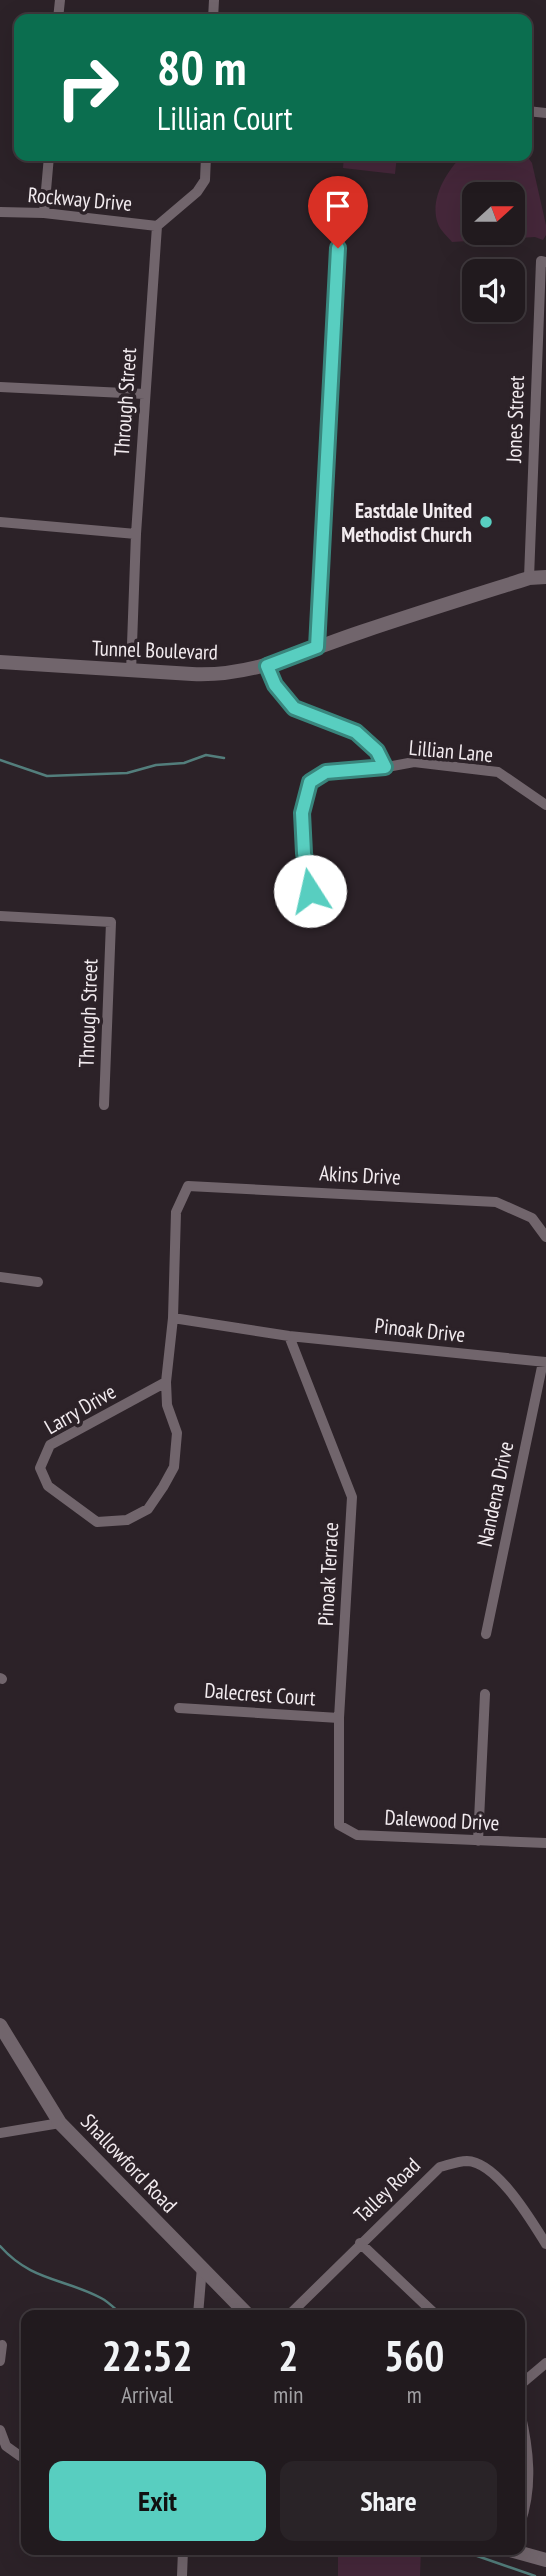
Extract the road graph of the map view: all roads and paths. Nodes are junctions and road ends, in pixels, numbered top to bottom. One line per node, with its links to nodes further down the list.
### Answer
1 (49, 161): 4 (street)
2 (206, 161): 5 (street)
3 (0, 212): 4 (street, Rockway Drive)
4 (44, 213): 5 (street, Rockway Drive)
5 (157, 226): 9 (street, Through Street)
6 (338, 248): 14 (street)
7 (543, 261): 13 (street, Jones Street)
8 (0, 387): 9 (street)
9 (145, 394): 11 (street, Through Street)
10 (0, 522): 11 (street)
11 (136, 534): 17 (street, Through Street)
12 (546, 577): 13 (main road, Tunnel Boulevard)
13 (529, 578): 14 (main road, Tunnel Boulevard)
14 (317, 647): 16 (main road, Tunnel Boulevard)
15 (0, 662): 17 (main road, Tunnel Boulevard)
16 (267, 666): 17 (main road, Tunnel Boulevard); 18 (street, Lillian Lane)
17 (131, 671)
18 (385, 767): 19 (street, Lillian Lane); 20 (street, Lillian Lane)
19 (546, 805)
20 (321, 915)
21 (0, 916): 22 (street, Through Street)
22 (104, 1105)
23 (176, 1212): 24 (street, Akins Drive); 27 (street, Larry Drive)
24 (546, 1237)
25 (0, 1277): 26 (street)
26 (38, 1282)
27 (173, 1318): 28 (street, Pinoak Drive); 30 (street, Larry Drive)
28 (289, 1336): 29 (street, Pinoak Drive); 34 (street, Pinoak Terrace)
29 (544, 1362): 31 (street, Nandena Drive)
30 (166, 1382): 30 (street, Larry Drive)
31 (486, 1634)
32 (485, 1694): 36 (street)
33 (179, 1708): 34 (street, Dalecrest Court)
34 (339, 1718): 35 (street, Pinoak Terrace)
35 (339, 1825): 36 (street, Dalewood Drive)
36 (478, 1841): 37 (street, Dalewood Drive)
37 (546, 1843)
38 (0, 2025): 39 (main road, Shallowford Road)
39 (60, 2123): 40 (street); 43 (main road, Shallowford Road)
40 (0, 2133)
41 (360, 2243): 42 (street, Talley Road); 46 (street, Talley Road); 47 (street)
42 (546, 2244)
43 (202, 2267): 44 (street); 45 (main road, Shallowford Road)
44 (198, 2310)
45 (243, 2310)
46 (294, 2310)
47 (431, 2310)
48 (2, 2345): 49 (street)
49 (0, 2361)
50 (546, 2363): 51 (street)
51 (525, 2381)
52 (0, 2430): 54 (street)
53 (525, 2436): 55 (street)
54 (21, 2456)
55 (525, 2510)
56 (525, 2554): 58 (main road)
57 (183, 2555): 59 (street)
58 (546, 2560)
59 (182, 2576)

